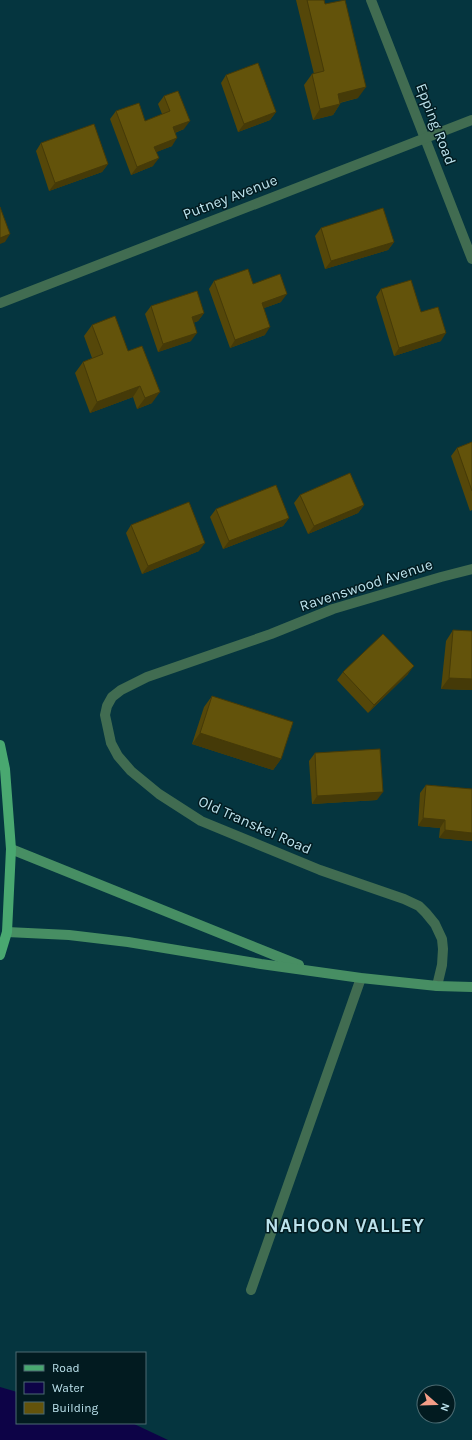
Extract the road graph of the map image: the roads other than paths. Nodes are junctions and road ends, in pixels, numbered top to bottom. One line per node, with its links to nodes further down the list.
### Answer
1 (371, 0): 3 (street, Epping Road)
2 (472, 120): 3 (street, Putney Avenue)
3 (425, 138): 4 (street, Epping Road); 5 (street, Putney Avenue)
4 (472, 260)
5 (0, 303)
6 (472, 570): 7 (street, Ravenswood Avenue)
7 (271, 634): 14 (street, Old Transkei Road)
8 (0, 745): 9 (main road)
9 (11, 849): 10 (main road); 12 (main road)
10 (7, 932): 11 (main road); 12 (main road)
11 (0, 955)
12 (310, 970): 13 (main road)
13 (361, 978): 14 (main road); 16 (street)
14 (437, 986): 15 (main road)
15 (472, 987)
16 (251, 1290)

